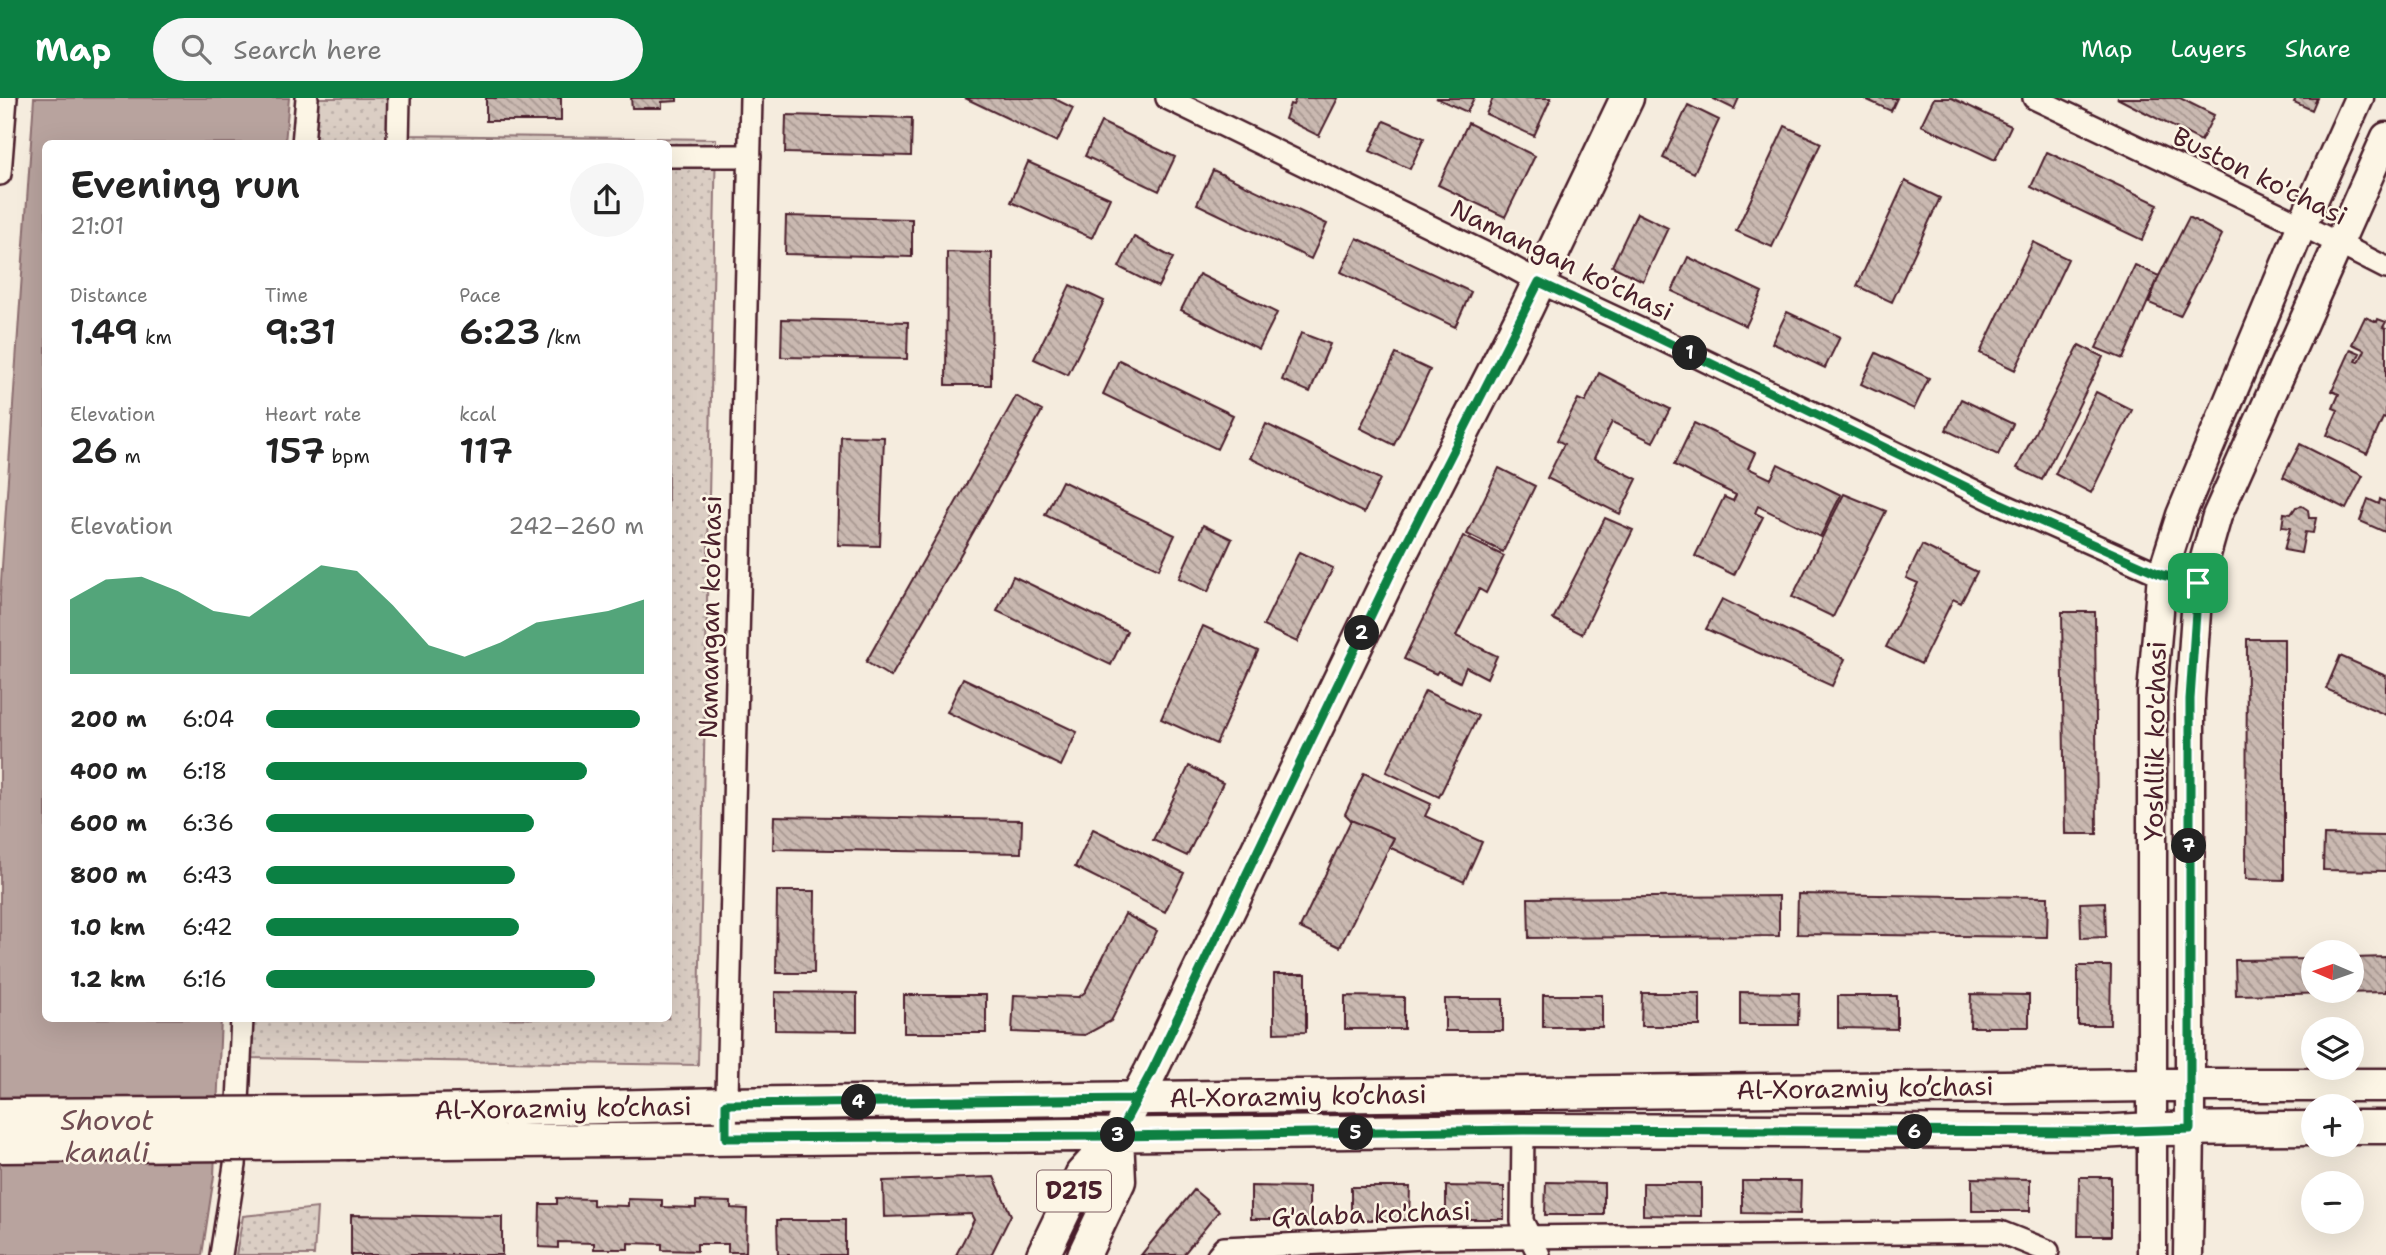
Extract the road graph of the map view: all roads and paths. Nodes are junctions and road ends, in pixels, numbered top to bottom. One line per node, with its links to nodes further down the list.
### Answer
1 (6, 98): 14 (street)
2 (307, 98): 10 (street)
3 (399, 98): 11 (street)
4 (751, 98): 13 (street, Namangan ko'chasi)
5 (1167, 98): 18 (street, Namangan ko'chasi)
6 (1628, 98): 18 (main road)
7 (2034, 98): 15 (street, Buston ko'chasi)
8 (2359, 98): 15 (main road, Yoshllik ko'chasi)
9 (2386, 137): 16 (main road, Yoshllik ko'chasi)
10 (303, 140)
11 (398, 140)
12 (672, 156): 13 (street)
13 (750, 156): 26 (street, Namangan ko'chasi)
14 (0, 174)
15 (2302, 225): 16 (street, Buston ko'chasi); 19 (main road, Yoshllik ko'chasi)
16 (2339, 245): 17 (street, Buston ko'chasi); 20 (main road, Yoshllik ko'chasi)
17 (2386, 268)
18 (1539, 282): 19 (street, Namangan ko'chasi); 25 (main road)
19 (2162, 575): 20 (street, Namangan ko'chasi); 22 (main road, Yoshllik ko'chasi)
20 (2198, 583): 24 (main road, Yoshllik ko'chasi)
21 (242, 1022): 41 (street)
22 (2150, 1085): 24 (main road, Al-Xorazmiy ko’chasi); 25 (main road, Al-Xorazmiy ko’chasi); 32 (main road, Yoshllik ko'chasi)
23 (2386, 1085): 24 (main road, Al-Xorazmiy ko’chasi)
24 (2189, 1086): 33 (main road, Yoshllik ko'chasi)
25 (1137, 1099): 26 (main road, Al-Xorazmiy ko’chasi); 35 (main road)
26 (726, 1104): 30 (main road, Al-Xorazmiy ko’chasi); 36 (street, Namangan ko'chasi)
27 (0, 1115): 30 (main road, Al-Xorazmiy ko’chasi, bridge)
28 (2364, 1127): 29 (main road)
29 (2386, 1127)
30 (351, 1128): 36 (main road, Al-Xorazmiy ko’chasi); 37 (main road, Al-Xorazmiy ko’chasi, bridge)
31 (2301, 1128): 33 (main road, Al-Xorazmiy ko’chasi)
32 (2152, 1129): 33 (main road, Al-Xorazmiy ko’chasi); 34 (main road, Al-Xorazmiy ko’chasi); 45 (main road, Yoshllik ko'chasi)
33 (2190, 1129): 46 (main road, Yoshllik ko'chasi)
34 (1523, 1130): 35 (main road, Al-Xorazmiy ko’chasi); 39 (street)
35 (1117, 1136): 36 (main road, Al-Xorazmiy ko’chasi); 42 (main road, D215); 43 (main road, D215)
36 (726, 1138)
37 (0, 1146)
38 (1773, 1245): 39 (street, G'alaba ko'chasi); 40 (street, G'alaba ko'chasi)
39 (1534, 1246): 44 (street, G'alaba ko'chasi)
40 (2048, 1251)
41 (221, 1255)
42 (1043, 1255)
43 (1084, 1255)
44 (1219, 1255)
45 (2152, 1255)
46 (2188, 1255)

